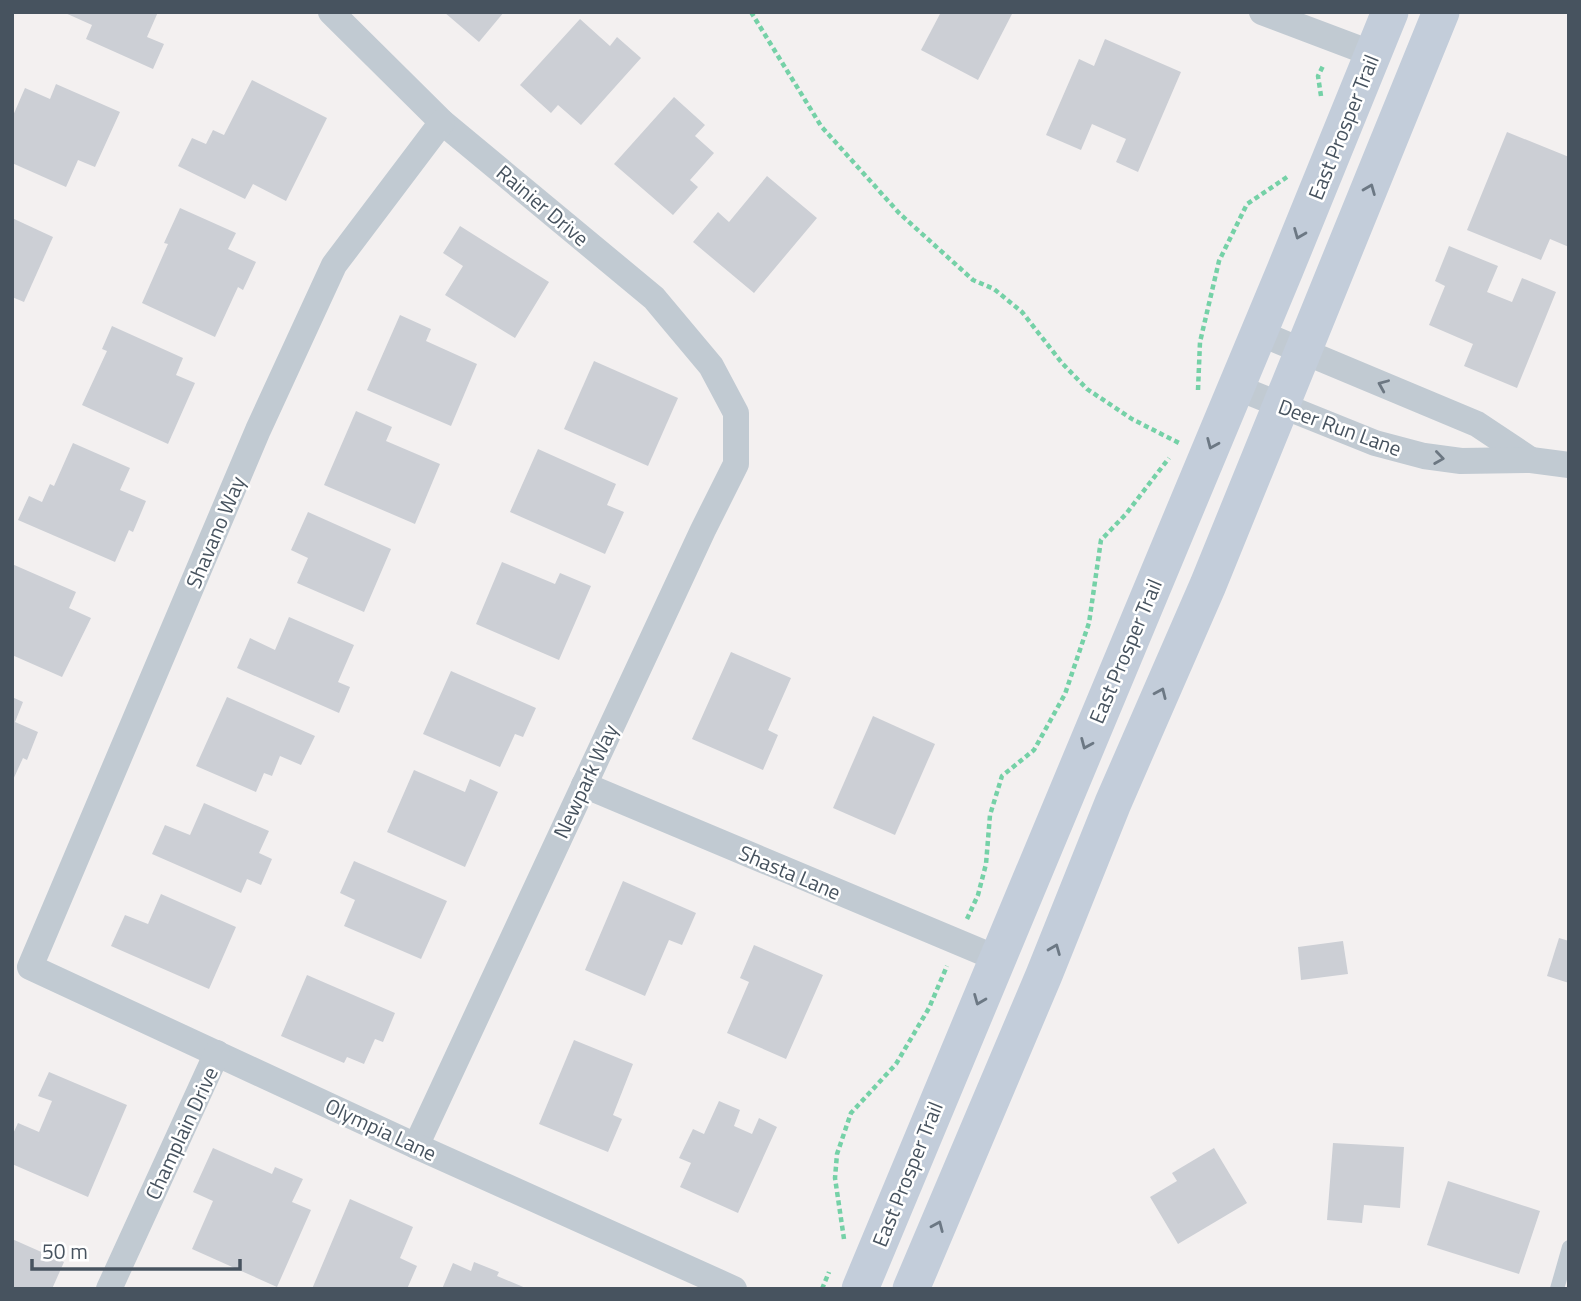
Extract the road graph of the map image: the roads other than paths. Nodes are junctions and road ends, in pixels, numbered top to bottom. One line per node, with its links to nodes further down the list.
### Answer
1 (331, 12): 6 (street, Rainier Drive)
2 (1262, 12): 5 (street)
3 (1390, 12): 5 (main road, East Prosper Trail)
4 (1441, 12): 8 (main road, one-way to 4)
5 (1373, 54): 7 (main road, East Prosper Trail, one-way to 7)
6 (442, 122): 11 (street, Rainier Drive); 16 (street, Shavano Way)
7 (1257, 332): 8 (street, Deer Run Lane); 9 (main road, East Prosper Trail)
8 (1304, 352): 10 (main road); 12 (street, Deer Run Lane, one-way to 8)
9 (1236, 387): 10 (street, Deer Run Lane); 15 (main road, East Prosper Trail, one-way to 15)
10 (1280, 406): 12 (street, Deer Run Lane, one-way to 12); 23 (main road, one-way to 10)
11 (737, 414): 14 (street, Newpark Way)
12 (1531, 460): 13 (street, Deer Run Lane)
13 (1569, 465)
14 (584, 785): 15 (street, Shasta Lane); 18 (street, Newpark Way)
15 (996, 958): 20 (main road, East Prosper Trail, one-way to 20)
16 (30, 967): 17 (street, Olympia Lane)
17 (217, 1053): 18 (street, Olympia Lane); 21 (street, Champlain Drive)
18 (416, 1146): 22 (street, Olympia Lane)
19 (1569, 1247): 24 (lane)
20 (845, 1278)
21 (109, 1289)
22 (734, 1289)
23 (912, 1289)
24 (1557, 1289)

